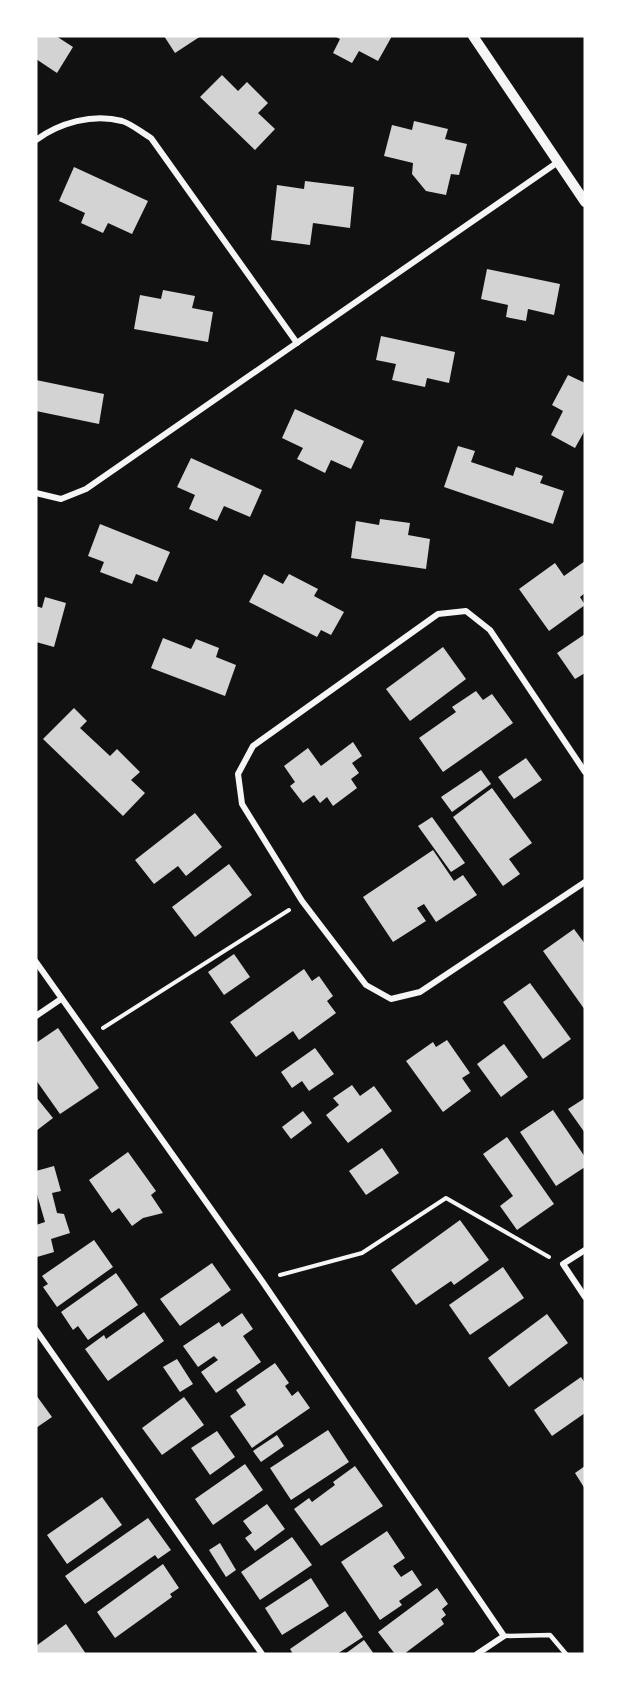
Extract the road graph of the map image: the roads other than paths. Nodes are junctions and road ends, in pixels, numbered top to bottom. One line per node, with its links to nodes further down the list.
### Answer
1 (473, 36): 3 (street)
2 (36, 140): 5 (street)
3 (558, 162): 4 (street); 5 (street)
4 (585, 202)
5 (297, 343): 6 (street)
6 (36, 492)
7 (585, 772): 8 (street)
8 (585, 882)
9 (36, 962): 10 (street)
10 (61, 999): 11 (street); 15 (street)
11 (36, 1016)
12 (585, 1250): 13 (street)
13 (585, 1297)
14 (36, 1330): 16 (street)
15 (504, 1636): 17 (street); 18 (lane)
16 (262, 1654)
17 (477, 1654)
18 (566, 1654)

